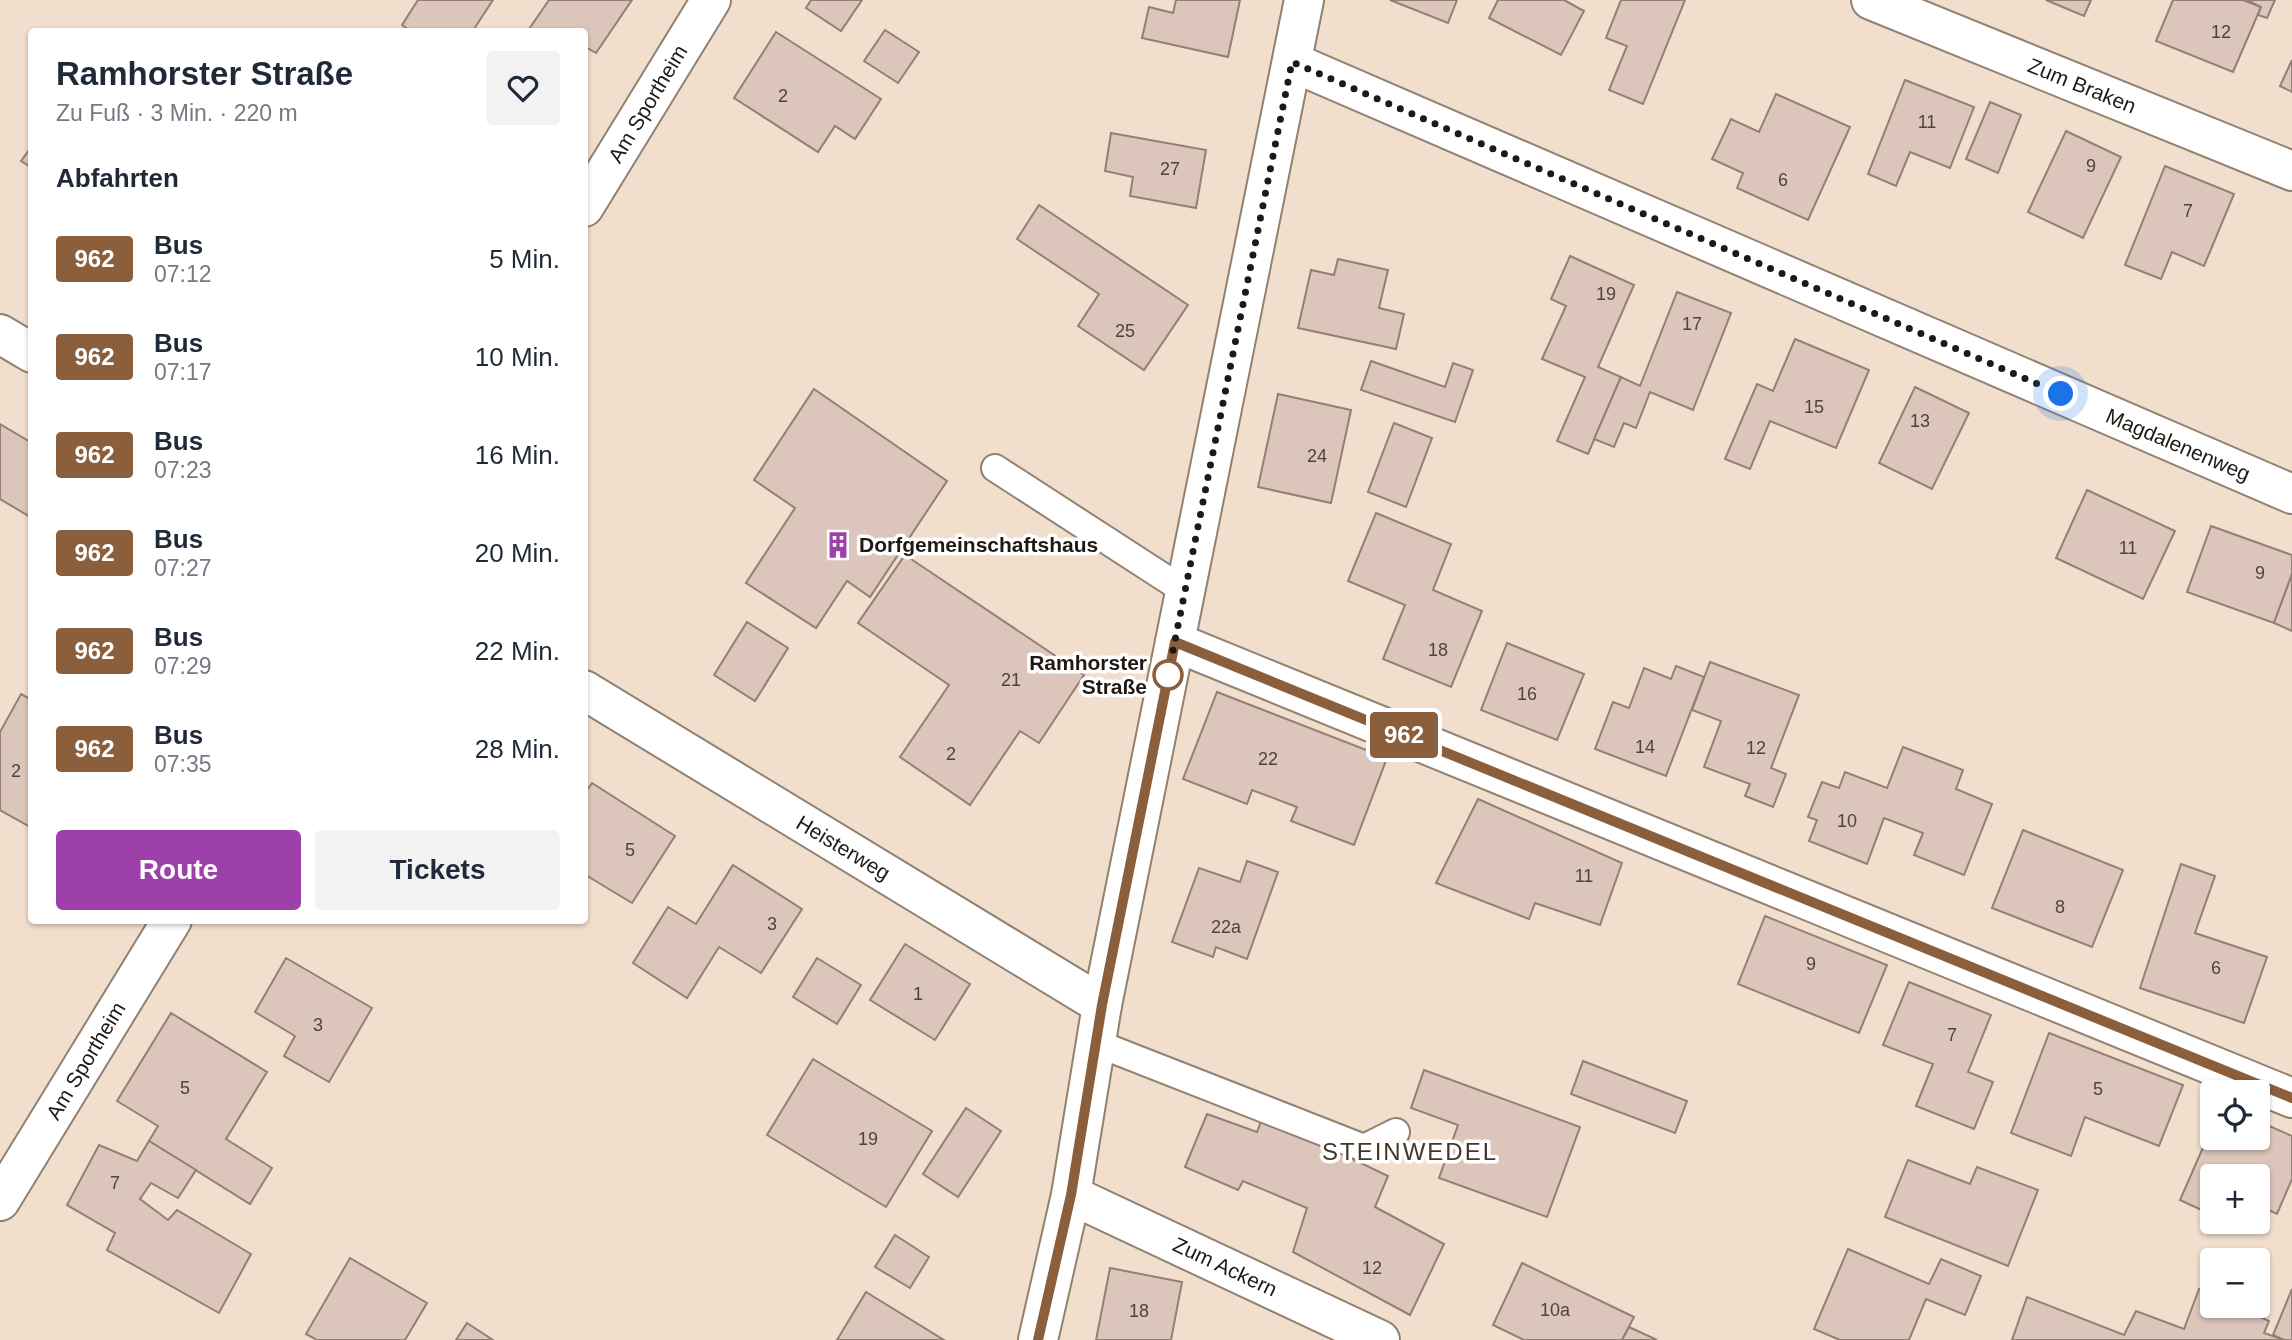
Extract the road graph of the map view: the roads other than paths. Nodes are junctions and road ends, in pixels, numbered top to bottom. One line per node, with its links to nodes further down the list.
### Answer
1 (711, 0): 6 (street, Am Sportheim)
2 (1304, 0): 4 (street)
3 (1871, 0): 5 (street, Zum Braken)
4 (1292, 62): 10 (street, Magdalenenweg); 11 (street)
5 (2292, 171)
6 (588, 200)
7 (0, 334): 8 (street)
8 (28, 351)
9 (995, 468): 11 (lane)
10 (2292, 494)
11 (1185, 591): 12 (street)
12 (1175, 642): 15 (street); 17 (street)
13 (588, 692): 15 (street, Heisterweg)
14 (170, 924): 20 (street, Am Sportheim)
15 (1102, 1005): 16 (street)
16 (1096, 1043): 18 (lane); 19 (street)
17 (2292, 1098)
18 (1396, 1132)
19 (1071, 1195): 21 (street); 22 (street, Zum Ackern)
20 (0, 1201)
21 (1038, 1340)
22 (1380, 1340)

